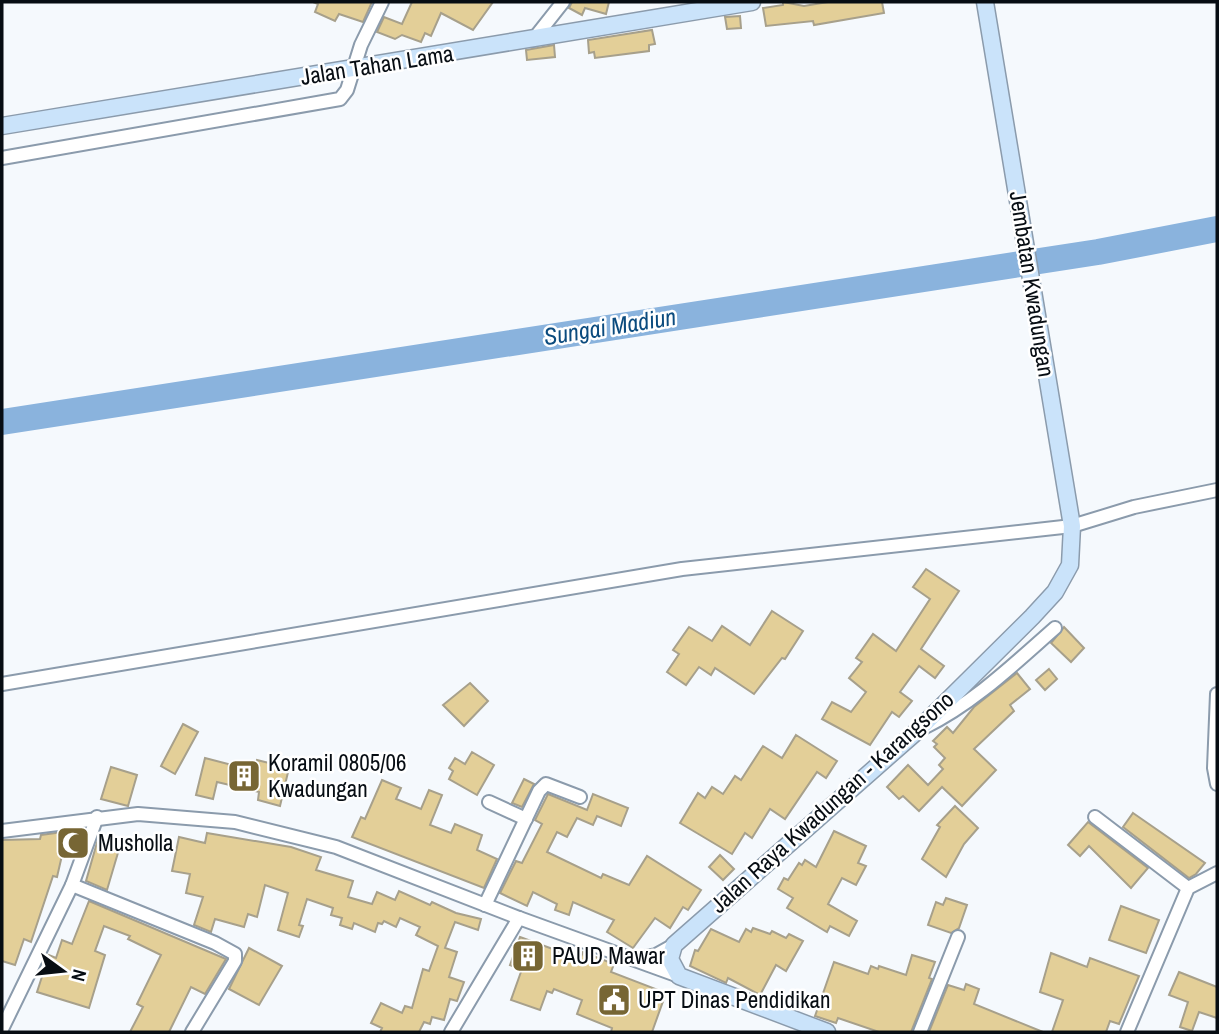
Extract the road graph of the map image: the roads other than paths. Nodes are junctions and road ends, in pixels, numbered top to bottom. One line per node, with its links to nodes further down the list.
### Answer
1 (382, 2): 6 (street)
2 (563, 2): 5 (street)
3 (752, 2): 5 (main road, Jalan Tahan Lama)
4 (985, 2): 10 (main road, Jembatan Kwadungan)
5 (533, 40): 6 (main road, Jalan Tahan Lama)
6 (351, 70): 7 (main road, Jalan Tahan Lama); 8 (street)
7 (2, 126)
8 (2, 158)
9 (1217, 490): 11 (street)
10 (1067, 497): 11 (main road, Jalan Raya Kwadungan - Karangsono)
11 (1072, 526): 13 (street); 15 (main road, Jalan Raya Kwadungan - Karangsono)
12 (1055, 628): 15 (street)
13 (2, 684)
14 (1217, 694): 16 (street)
15 (916, 732): 29 (main road, Jalan Raya Kwadungan - Karangsono)
16 (1217, 784)
17 (580, 797): 21 (street)
18 (489, 802): 21 (street)
19 (97, 817): 22 (street); 24 (street); 26 (street)
20 (1095, 817): 25 (street)
21 (526, 819): 26 (street)
22 (2, 831)
23 (1217, 873): 25 (street)
24 (72, 885): 32 (street); 33 (street)
25 (1188, 888): 37 (street)
26 (485, 905): 27 (street)
27 (519, 918): 30 (street); 34 (street)
28 (958, 937): 36 (street)
29 (674, 945): 30 (street); 31 (main road)
30 (633, 960): 31 (street)
31 (678, 976): 35 (main road)
32 (2, 1029)
33 (192, 1032)
34 (451, 1032)
35 (827, 1032)
36 (920, 1032)
37 (1127, 1032)

